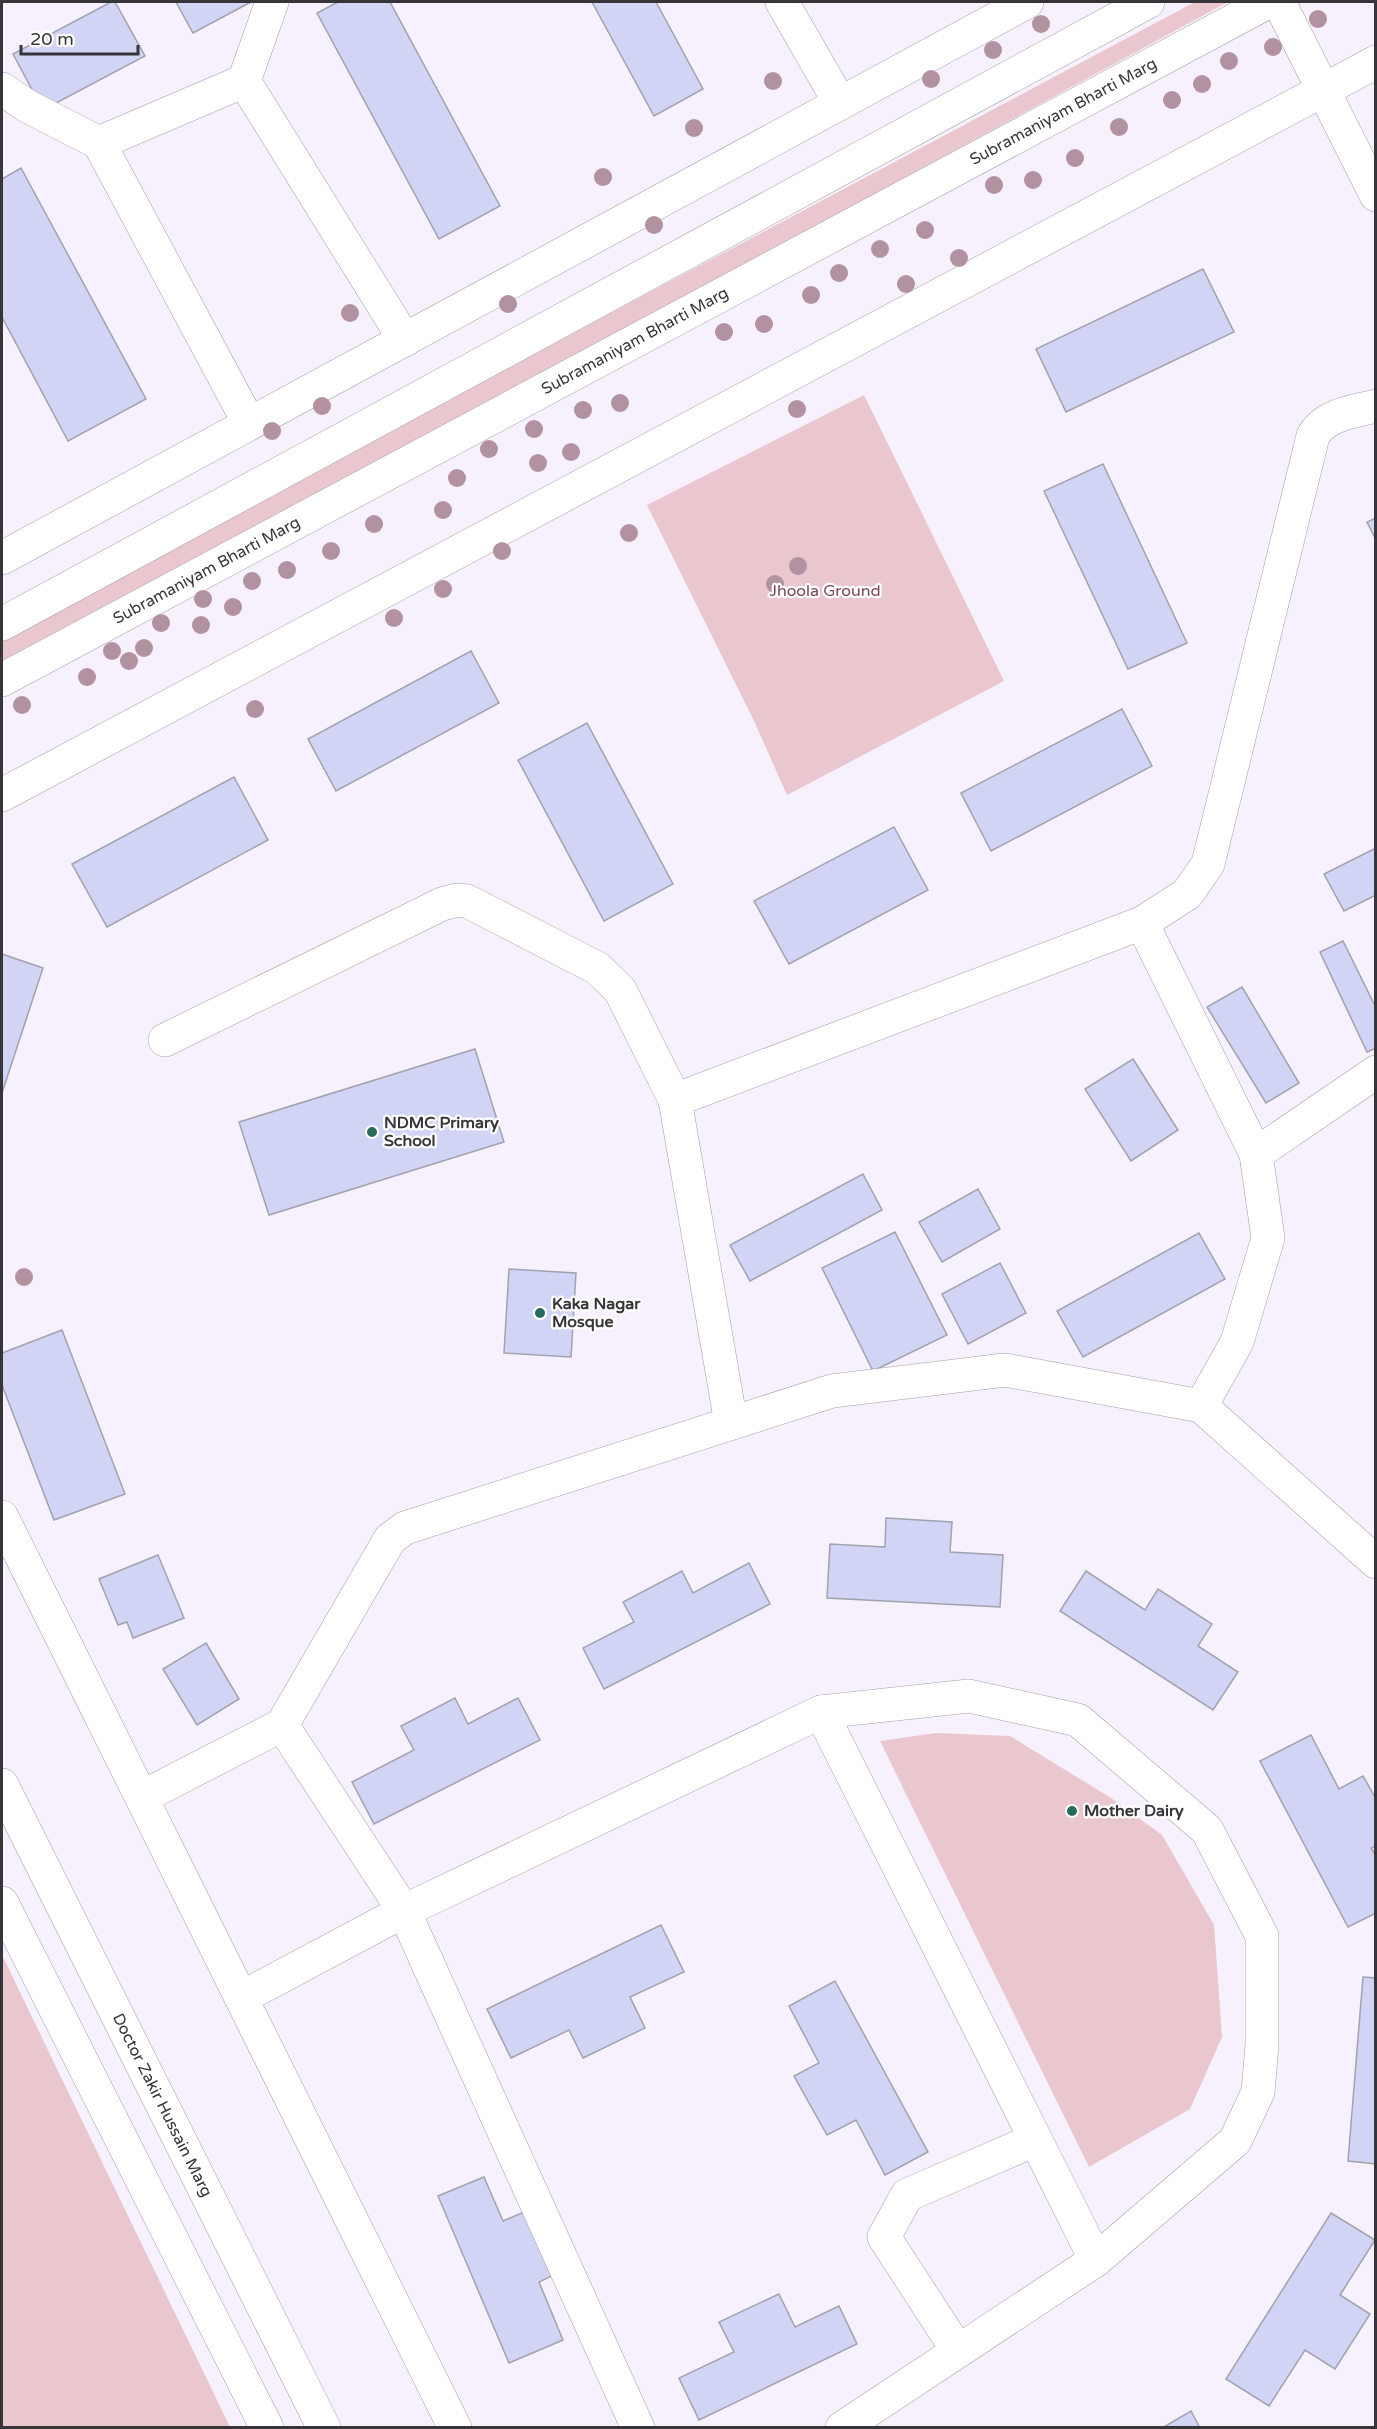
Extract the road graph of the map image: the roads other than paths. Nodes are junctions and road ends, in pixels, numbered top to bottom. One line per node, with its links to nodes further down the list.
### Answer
1 (272, 2): 8 (street)
2 (783, 2): 11 (street)
3 (1027, 2): 11 (street)
4 (1148, 2): 18 (street)
5 (1268, 2): 19 (street, Subramaniyam Bharti Marg)
6 (1279, 2): 10 (street)
7 (1376, 62): 10 (street)
8 (244, 81): 12 (street); 14 (street)
9 (2, 89): 12 (street)
10 (1324, 90): 13 (street); 20 (street)
11 (840, 103): 14 (street)
12 (99, 143): 16 (street)
13 (1376, 195)
14 (405, 340): 16 (street)
15 (1376, 406): 21 (street)
16 (249, 423): 17 (street)
17 (2, 558)
18 (2, 624)
19 (2, 680)
20 (2, 795)
21 (1142, 923): 24 (street); 25 (street)
22 (165, 1040): 24 (street)
23 (1376, 1072): 25 (street)
24 (675, 1100): 27 (street)
25 (1256, 1154): 26 (street)
26 (1201, 1406): 27 (street); 29 (street)
27 (731, 1423): 31 (street)
28 (2, 1517): 33 (street)
29 (1376, 1562)
30 (821, 1712): 35 (street); 37 (street); 38 (street)
31 (282, 1725): 33 (street); 35 (street)
32 (2, 1785): 41 (street, Doctor Zakir Hussain Marg)
33 (142, 1797): 36 (street)
34 (2, 1903): 40 (street)
35 (404, 1911): 36 (street); 43 (street)
36 (241, 1998): 42 (street)
37 (1035, 2140): 38 (street); 39 (street)
38 (1096, 2260): 39 (street)
39 (958, 2351): 44 (street)
40 (267, 2427)
41 (324, 2427)
42 (455, 2427)
43 (638, 2427)
44 (842, 2427)

